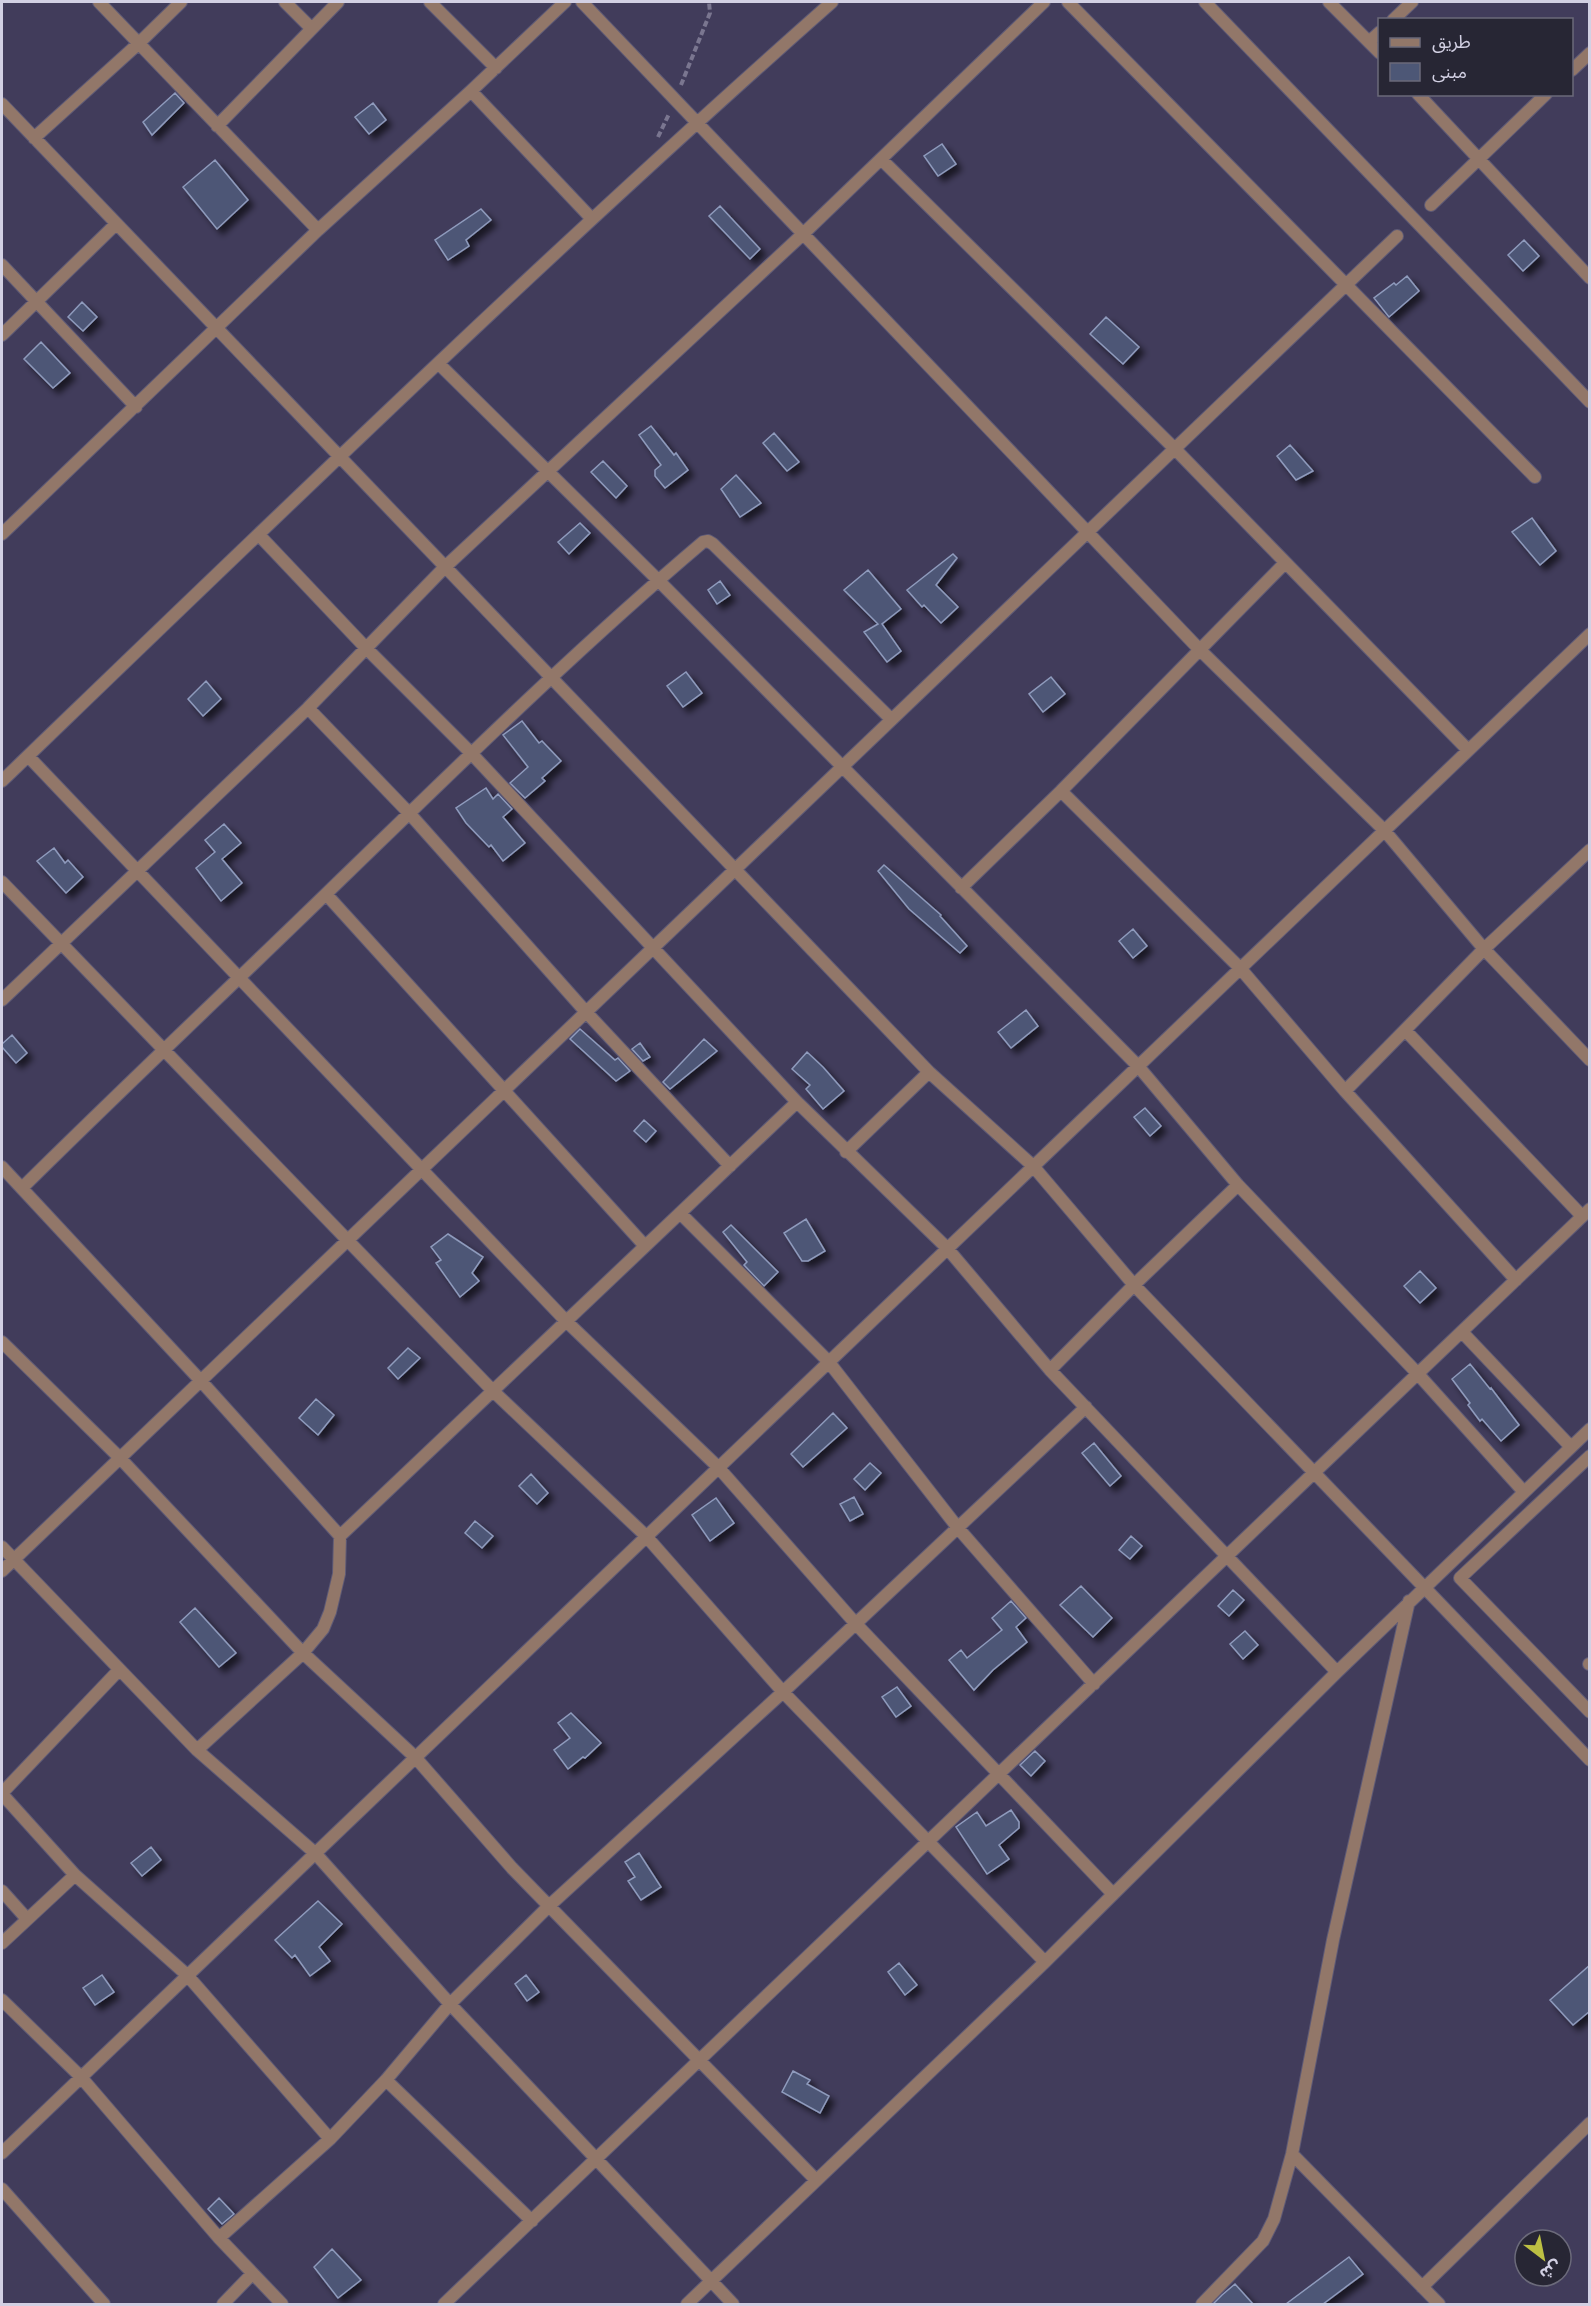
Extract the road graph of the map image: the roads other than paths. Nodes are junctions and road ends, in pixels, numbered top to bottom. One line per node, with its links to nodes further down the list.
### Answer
1 (99, 2): 18 (street)
2 (181, 2): 18 (street)
3 (285, 2): 15 (street)
4 (338, 2): 15 (street)
5 (430, 2): 21 (street)
6 (565, 2): 21 (street)
7 (582, 2): 27 (street)
8 (832, 2): 27 (street)
9 (1044, 2): 31 (street)
10 (1068, 2): 40 (street)
11 (1205, 2): 45 (street)
12 (1329, 2): 17 (street)
13 (1412, 2): 14 (street)
14 (1395, 18)
15 (311, 28): 28 (street)
16 (1378, 34): 17 (street)
17 (1369, 42): 19 (street)
18 (138, 44): 28 (street); 29 (street)
19 (1378, 51)
20 (1590, 52): 22 (street)
21 (496, 68): 23 (street)
22 (1573, 69)
23 (471, 91): 33 (street); 35 (street)
24 (1420, 96): 30 (street)
25 (1544, 96): 30 (street)
26 (2, 104): 29 (street)
27 (696, 122): 33 (street); 36 (street)
28 (216, 126): 35 (street)
29 (34, 138): 34 (street)
30 (1478, 159): 32 (street); 39 (street)
31 (882, 160): 36 (street); 47 (street)
32 (1431, 205)
33 (592, 219): 44 (street)
34 (116, 224): 41 (street); 42 (street)
35 (318, 230): 42 (street)
36 (803, 234): 49 (street); 52 (street)
37 (1397, 236): 40 (street)
38 (2, 265): 41 (street)
39 (1590, 278)
40 (1346, 286): 47 (street); 50 (street)
41 (35, 301): 43 (street); 46 (street)
42 (215, 327): 46 (street); 48 (street)
43 (2, 334)
44 (439, 364): 48 (street); 49 (street)
45 (1590, 402)
46 (135, 407): 51 (street)
47 (1175, 449): 52 (street); 54 (street)
48 (340, 457): 53 (street); 55 (street)
49 (547, 471): 55 (street); 56 (street)
50 (1535, 477)
51 (3, 529)
52 (1087, 533): 59 (street); 62 (street)
53 (259, 535): 58 (street); 65 (street)
54 (1285, 563): 59 (street); 63 (street)
55 (445, 567): 58 (street); 60 (street)
56 (658, 580): 60 (street); 62 (street); 66 (street)
57 (1590, 634): 63 (street)
58 (366, 648): 61 (street); 64 (street)
59 (1199, 650): 68 (street); 70 (street)
60 (552, 678): 64 (street); 73 (street)
61 (308, 708): 69 (street); 72 (street)
62 (891, 719): 66 (street)
63 (1468, 750): 70 (street)
64 (471, 753): 69 (street); 78 (street)
65 (27, 756): 67 (street); 72 (street)
66 (842, 767): 73 (street); 75 (street)
67 (2, 781)
68 (1062, 791): 75 (street); 80 (street)
69 (409, 813): 76 (street); 83 (street)
70 (1384, 830): 79 (street); 80 (street)
71 (1590, 849): 79 (street)
72 (137, 870): 77 (street); 81 (street)
73 (735, 870): 78 (street); 88 (street)
74 (2, 882): 77 (street)
75 (961, 888): 87 (street)
76 (326, 894): 81 (street); 90 (street)
77 (61, 944): 82 (street); 85 (street)
78 (652, 949): 83 (street); 91 (street)
79 (1484, 949): 84 (street); 86 (street)
80 (1240, 968): 87 (street); 89 (street)
81 (238, 977): 85 (street); 96 (street)
82 (2, 1000)
83 (586, 1012): 90 (street); 93 (street)
84 (1405, 1030): 89 (street); 99 (street)
85 (162, 1049): 98 (street); 101 (street)
86 (1590, 1060)
87 (1138, 1066): 94 (street); 97 (street)
88 (929, 1072): 92 (street); 94 (street)
89 (1345, 1091): 104 (street)
90 (503, 1092): 96 (street); 102 (street)
91 (797, 1102): 92 (street); 93 (street)
92 (846, 1152): 103 (street)
93 (730, 1166): 100 (street)
94 (1033, 1166): 103 (street); 105 (street)
95 (2, 1167): 98 (street)
96 (422, 1169): 101 (street); 106 (street)
97 (1238, 1185): 105 (street); 111 (street)
98 (22, 1188): 112 (street)
99 (1586, 1212): 104 (street)
100 (680, 1213): 102 (street); 109 (street)
101 (347, 1240): 112 (street); 113 (street)
102 (645, 1246): 106 (street)
103 (947, 1248): 109 (street); 110 (street)
104 (1516, 1280): 107 (street)
105 (1134, 1285): 110 (street); 120 (street)
106 (566, 1321): 113 (street); 119 (street)
107 (1462, 1332): 111 (street); 116 (street)
108 (2, 1342): 118 (street)
109 (828, 1362): 119 (street); 122 (street)
110 (1050, 1370): 114 (street)
111 (1418, 1374): 120 (street); 121 (street)
112 (201, 1381): 118 (street); 123 (street)
113 (493, 1391): 123 (street); 124 (street)
114 (1086, 1407): 122 (street); 126 (street)
115 (1590, 1430): 116 (street)
116 (1571, 1447): 121 (street)
117 (1590, 1456): 137 (street)
118 (120, 1458): 127 (street); 132 (street)
119 (718, 1467): 124 (street); 131 (street)
120 (1314, 1473): 126 (street); 129 (street)
121 (1524, 1492): 129 (street)
122 (958, 1528): 131 (street); 135 (street)
123 (340, 1536): 132 (street)
124 (646, 1536): 136 (street); 139 (street)
125 (2, 1548): 127 (street)
126 (1227, 1556): 134 (street); 135 (street)
127 (13, 1560): 128 (street); 133 (street)
128 (2, 1571)
129 (1424, 1587): 130 (street); 140 (street)
130 (1409, 1601): 134 (street); 161 (street)
131 (856, 1624): 136 (street); 141 (street)
132 (303, 1653): 138 (street); 139 (street)
133 (119, 1670): 138 (street); 142 (street)
134 (1336, 1672): 147 (street)
135 (1094, 1684): 141 (street)
136 (783, 1692): 143 (street); 148 (street)
137 (1590, 1712)
138 (197, 1750): 144 (street)
139 (415, 1757): 144 (street); 148 (street)
140 (1590, 1760)
141 (999, 1774): 143 (street); 147 (street)
142 (2, 1794): 145 (street)
143 (928, 1842): 151 (street); 155 (street)
144 (315, 1853): 152 (street); 154 (street)
145 (75, 1875): 149 (street); 152 (street)
146 (2, 1891): 149 (street)
147 (1113, 1894): 151 (street)
148 (550, 1905): 154 (street); 155 (street)
149 (27, 1919): 150 (street)
150 (2, 1943)
151 (1045, 1962): 163 (street)
152 (187, 1976): 156 (street); 159 (street)
153 (2, 2000): 156 (street)
154 (450, 2004): 157 (street); 162 (street)
155 (700, 2060): 162 (street); 163 (street)
156 (80, 2076): 160 (street); 166 (street)
157 (386, 2080): 159 (street); 165 (street)
158 (1590, 2123): 169 (street)
159 (330, 2139): 166 (street)
160 (2, 2153)
161 (1292, 2154): 169 (street); 176 (street)
162 (596, 2160): 165 (street); 168 (street)
163 (816, 2180): 168 (street)
164 (2, 2189): 170 (street)
165 (532, 2221): 173 (street)
166 (219, 2238): 167 (street)
167 (252, 2274): 171 (street); 172 (street)
168 (712, 2279): 174 (street); 175 (street)
169 (1422, 2287): 177 (street)
170 (104, 2304)
171 (223, 2304)
172 (282, 2304)
173 (444, 2304)
174 (687, 2304)
175 (733, 2304)
176 (1202, 2304)
177 (1439, 2304)

